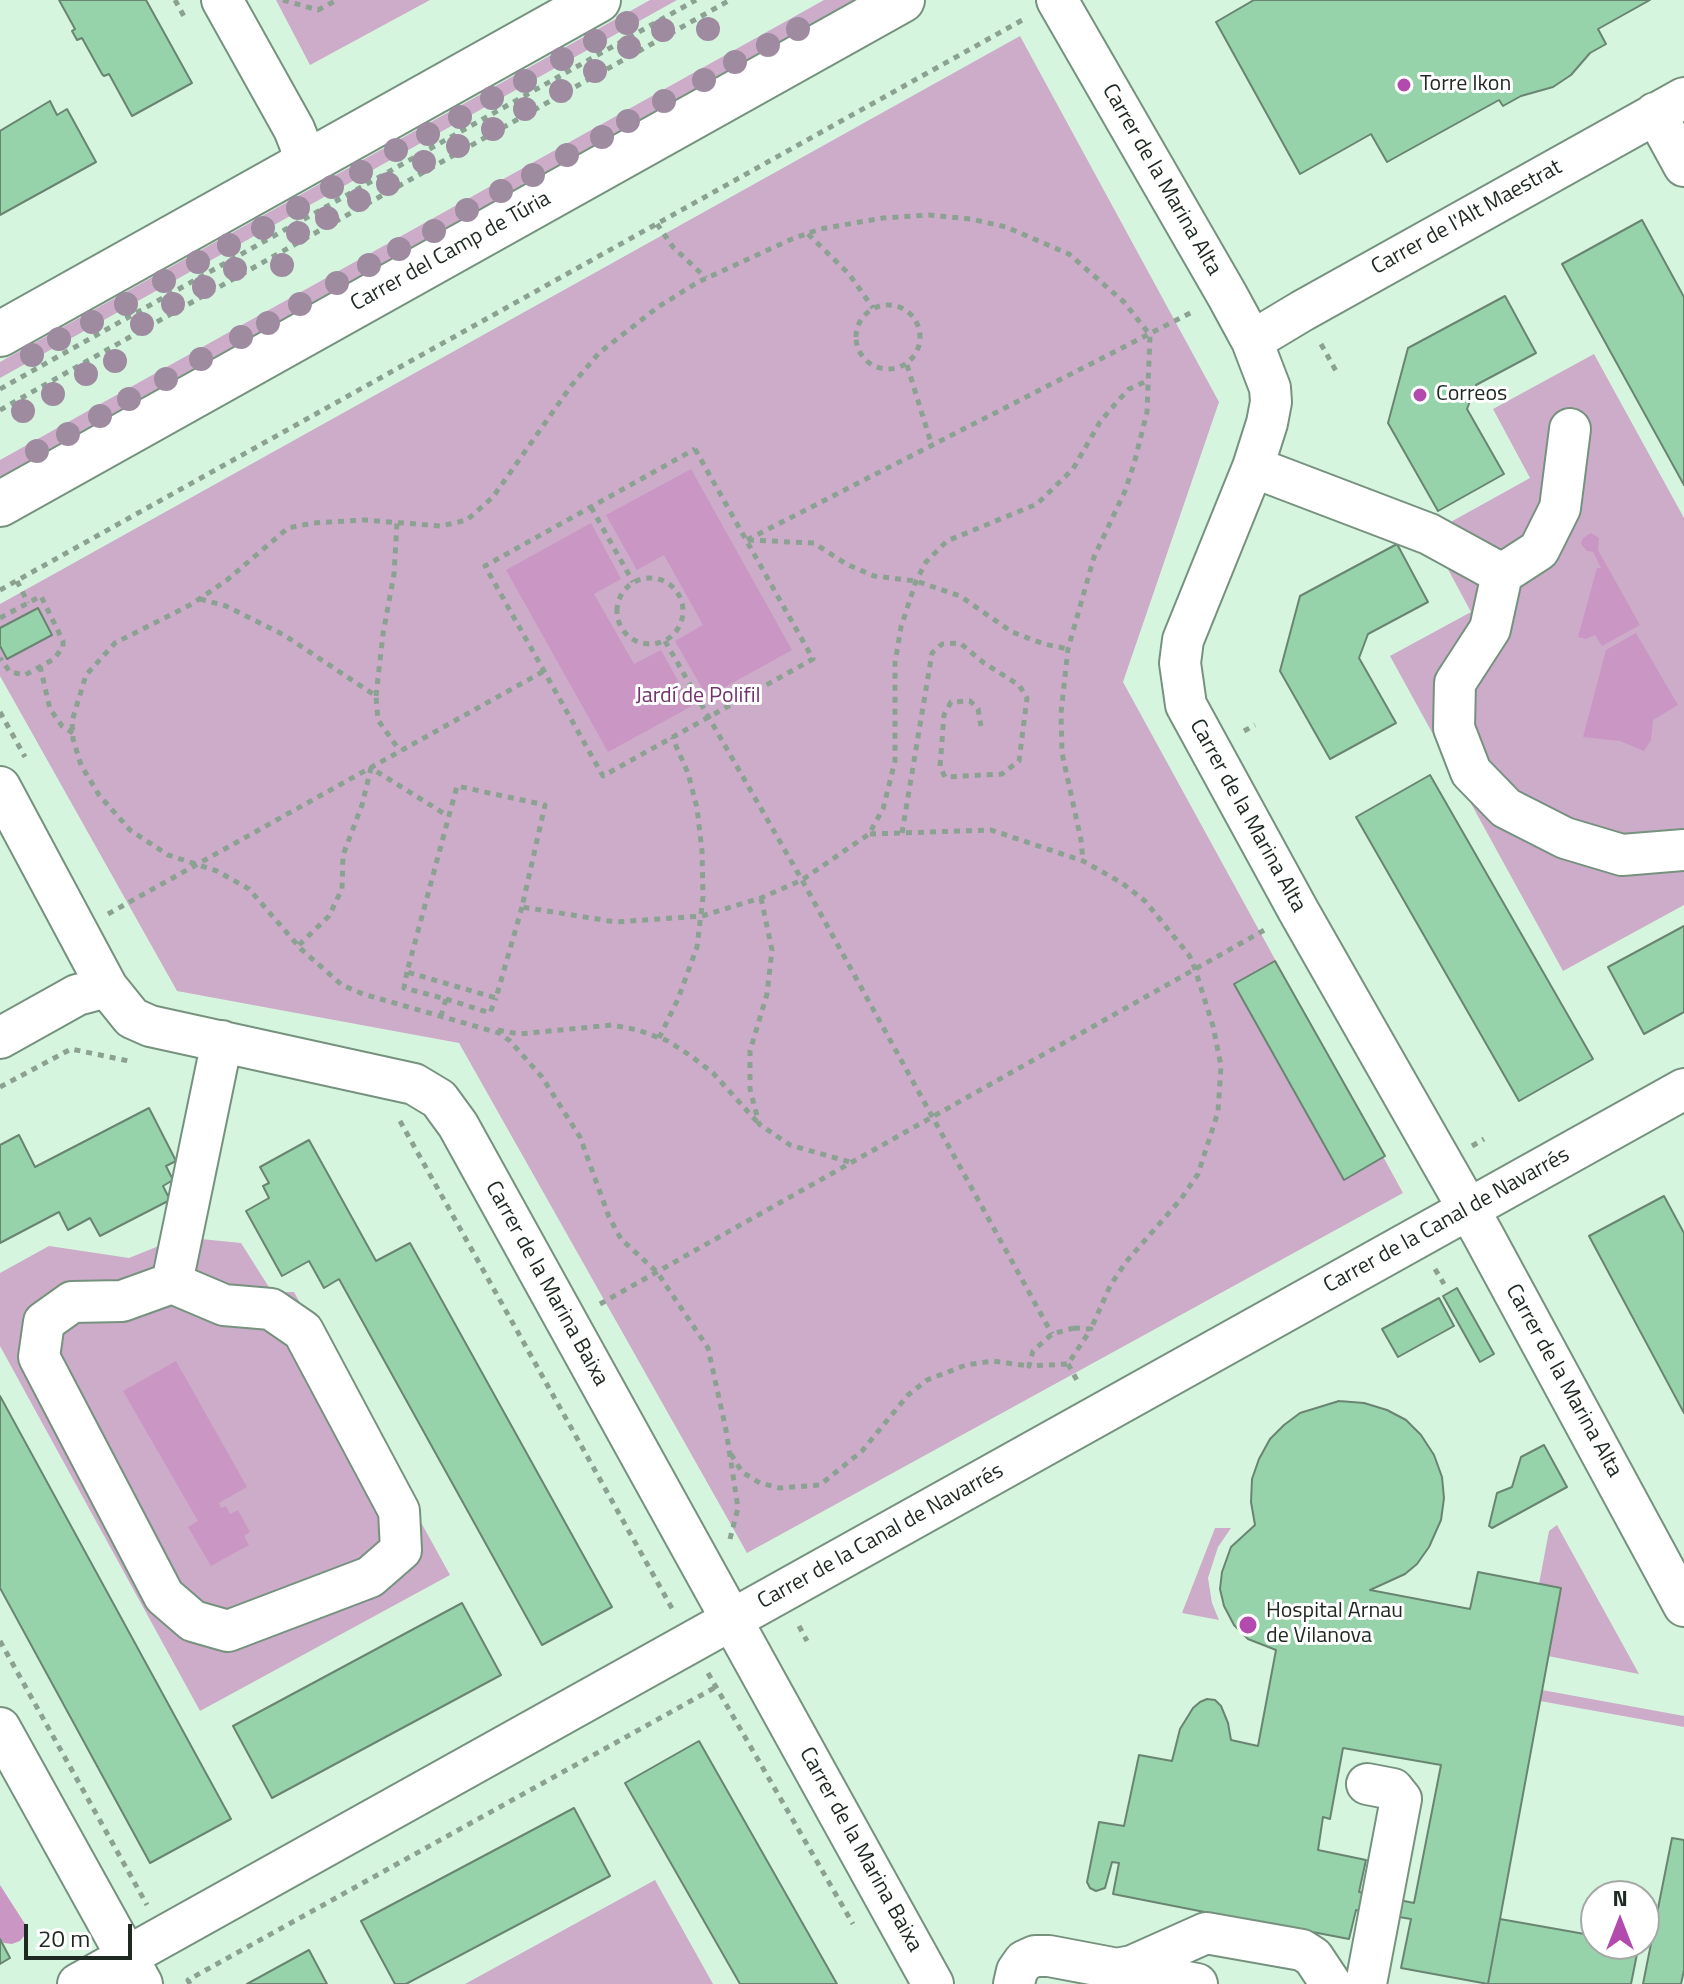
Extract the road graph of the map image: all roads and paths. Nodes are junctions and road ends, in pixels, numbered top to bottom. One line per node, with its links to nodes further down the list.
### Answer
1 (222, 0): 11 (street)
2 (283, 0): 3 (path)
3 (337, 0)
4 (598, 0): 11 (main road)
5 (696, 0): 23 (path)
6 (730, 0): 24 (path)
7 (902, 0): 28 (main road, Carrer del Camp de Túria)
8 (1057, 0): 20 (street, Carrer de la Marina Alta)
9 (1034, 31): 13 (path)
10 (1670, 106): 12 (street); 20 (street, Carrer de l'Alt Maestrat)
11 (303, 162): 18 (main road)
12 (1684, 166)
13 (657, 224): 15 (path); 33 (path)
14 (808, 233): 15 (path); 17 (path); 19 (path)
15 (706, 278): 30 (path)
16 (1187, 298): 19 (path)
17 (873, 308): 21 (path); 21 (path)
18 (0, 334)
19 (1150, 335): 22 (path); 26 (path)
20 (1252, 341): 27 (street, Carrer de la Marina Alta)
21 (907, 365): 26 (path)
22 (1149, 380): 34 (path); 41 (path)
23 (0, 389)
24 (0, 410)
25 (1570, 429): 32 (street)
26 (932, 446): 31 (path)
27 (1253, 467): 32 (street); 88 (street, Carrer de la Marina Alta)
28 (0, 504)
29 (591, 507): 31 (path); 35 (path); 44 (path)
30 (397, 523): 37 (path); 45 (path)
31 (747, 540): 34 (path); 47 (path)
32 (1502, 574): 57 (street)
33 (17, 581): 36 (path); 38 (path)
34 (916, 581): 41 (path); 56 (path)
35 (633, 582): 40 (path); 40 (path)
36 (0, 590)
37 (199, 599): 45 (path); 49 (path)
38 (28, 603): 39 (path); 43 (path)
39 (0, 618)
40 (665, 641): 47 (path)
41 (1068, 649): 58 (path)
42 (0, 658): 43 (path)
43 (40, 666): 49 (path)
44 (544, 671): 50 (path); 51 (path)
45 (376, 696): 51 (path)
46 (0, 712): 53 (path)
47 (707, 717): 50 (path); 60 (path)
48 (981, 726): 55 (path)
49 (73, 733): 59 (path)
50 (672, 737): 65 (path)
51 (400, 751): 52 (path)
52 (371, 768): 54 (path); 59 (path); 69 (path)
53 (15, 776): 68 (street, Carrer de la Marina Baixa)
54 (448, 816): 63 (path); 71 (path)
55 (902, 833): 56 (path); 58 (path)
56 (869, 834): 60 (path)
57 (1684, 850)
58 (1083, 861): 70 (path)
59 (196, 865): 64 (path); 69 (path)
60 (802, 880): 61 (path); 83 (path)
61 (761, 898): 65 (path); 86 (path)
62 (104, 899): 64 (path)
63 (522, 907): 65 (path); 73 (path)
64 (111, 913): 67 (path); 68 (path)
65 (702, 916): 78 (path)
66 (1275, 924): 70 (path)
67 (118, 925)
68 (77, 932): 72 (street, Carrer de la Marina Baixa)
69 (299, 945): 75 (path)
70 (1195, 969): 83 (path); 92 (path)
71 (407, 972): 73 (path); 74 (path)
72 (107, 987): 77 (street); 79 (street, Carrer de la Marina Baixa)
73 (496, 998): 74 (path)
74 (446, 999): 75 (path)
75 (441, 1016): 76 (path)
76 (485, 1028): 78 (path); 89 (path)
77 (0, 1038)
78 (659, 1038): 86 (path)
79 (222, 1041): 90 (street); 103 (street, Carrer de la Marina Baixa)
80 (143, 1063): 81 (path)
81 (0, 1087)
82 (1684, 1089): 88 (street, Carrer de la Canal de Navarrés)
83 (932, 1117): 87 (path); 93 (path)
84 (399, 1120): 102 (path)
85 (1684, 1120): 88 (street, Carrer de la Canal de Navarrés)
86 (759, 1124): 87 (path)
87 (852, 1162): 89 (path)
88 (1475, 1221): 101 (street, Carrer de la Marina Alta); 103 (street, Carrer de la Canal de Navarrés)
89 (657, 1272): 91 (path); 97 (path)
90 (172, 1283): 90 (street)
91 (596, 1307)
92 (1091, 1329): 93 (path); 94 (path)
93 (1052, 1334): 95 (path)
94 (1068, 1364): 95 (path); 96 (path)
95 (1029, 1366): 97 (path)
96 (1066, 1392)
97 (729, 1451): 99 (path)
98 (721, 1529): 99 (path)
99 (729, 1543): 100 (path)
100 (733, 1550)
101 (1684, 1606)
102 (677, 1618)
103 (739, 1630): 110 (street, Carrer de la Canal de Navarrés); 113 (street, Carrer de la Marina Baixa)
104 (0, 1641): 107 (path)
105 (0, 1728): 110 (street)
106 (1367, 1784): 117 (street)
107 (150, 1911)
108 (856, 1930): 112 (path)
109 (1116, 1969): 114 (street); 115 (street); 116 (street)
110 (134, 1976): 111 (street, Carrer de la Canal de Navarrés)
111 (78, 1984)
112 (190, 1984)
113 (933, 1984)
114 (1014, 1984)
115 (1197, 1984)
116 (1331, 1984)
117 (1366, 1984)

